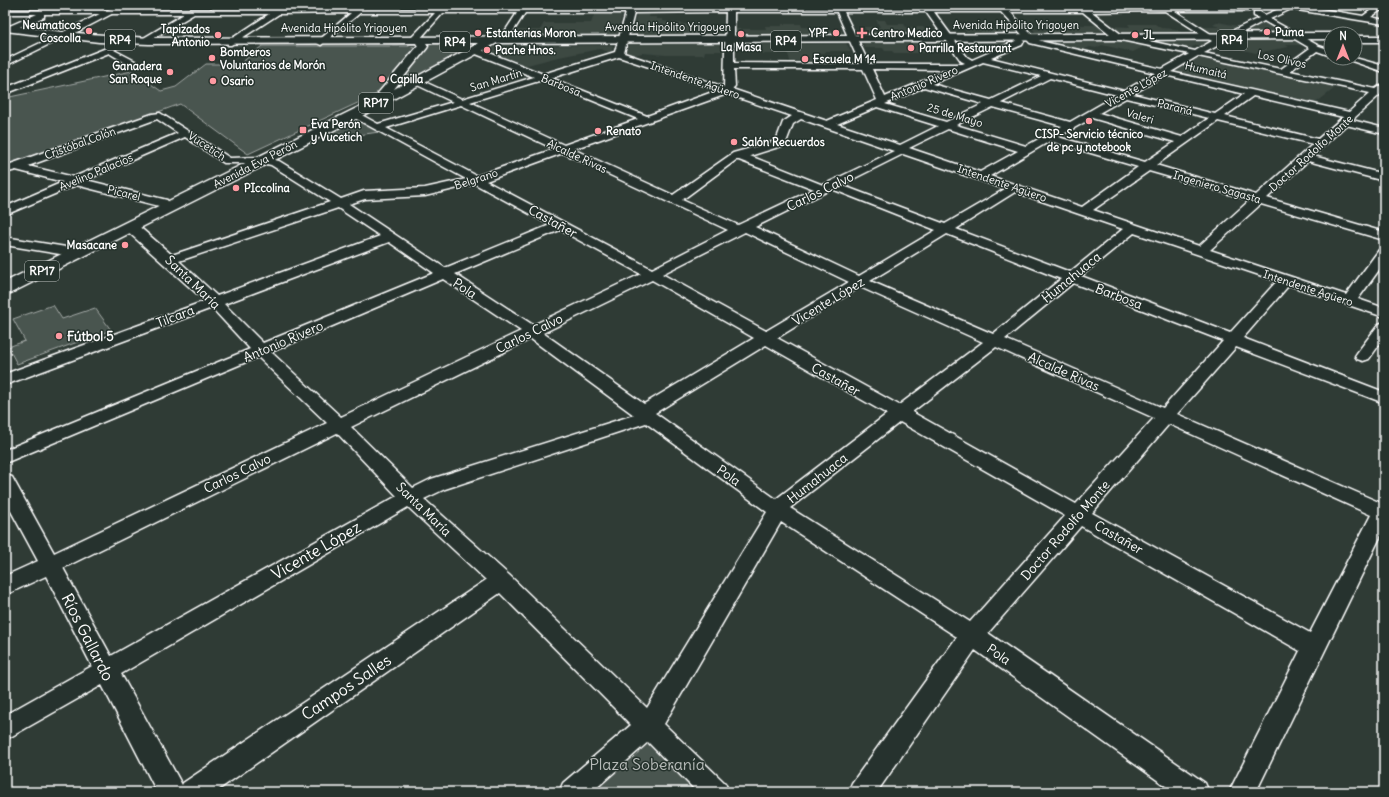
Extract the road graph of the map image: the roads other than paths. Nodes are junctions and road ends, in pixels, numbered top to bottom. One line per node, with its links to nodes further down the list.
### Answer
1 (125, 5): 20 (main road, RP4)
2 (205, 5): 21 (street)
3 (287, 5): 22 (street)
4 (366, 5): 23 (street)
5 (446, 5): 24 (street)
6 (1242, 5): 18 (street)
7 (1289, 5): 25 (street, Vicente López); 26 (street)
8 (1383, 5): 26 (street)
9 (1083, 7): 10 (street); 16 (street); 31 (street)
10 (1164, 7): 18 (street); 38 (street)
11 (524, 8): 12 (street); 24 (street); 35 (street)
12 (631, 8): 13 (street); 40 (street)
13 (730, 8): 14 (street); 41 (street)
14 (839, 8): 15 (street); 42 (street)
15 (927, 8): 16 (street); 36 (street)
16 (1002, 8): 37 (street)
17 (46, 9): 19 (street); 20 (street); 28 (street)
18 (1249, 9): 25 (street)
19 (5, 12)
20 (110, 12): 21 (street); 29 (main road, RP4)
21 (193, 12): 22 (street); 44 (street)
22 (277, 12): 23 (street); 48 (street)
23 (358, 12): 24 (street); 45 (street)
24 (440, 12): 46 (street)
25 (1264, 18): 34 (street); 38 (street, Vicente López)
26 (1364, 19): 27 (street)
27 (1384, 22)
28 (6, 30): 29 (main road, Avenida Hipólito Yrigoyen / RP4)
29 (63, 36): 47 (main road, Avenida Hipólito Yrigoyen / RP4); 57 (street)
30 (1323, 36): 34 (main road, Avenida Hipólito Yrigoyen / RP4)
31 (1119, 37): 37 (main road, Avenida Hipólito Yrigoyen / RP4); 38 (main road, Avenida Hipólito Yrigoyen / RP4); 43 (street, Los Olivos)
32 (1363, 37): 33 (main road)
33 (1384, 37)
34 (1298, 38): 38 (main road, Avenida Hipólito Yrigoyen / RP4); 39 (main road, Avenida Hipólito Yrigoyen / RP4); 50 (street)
35 (504, 39): 40 (main road, Avenida Hipólito Yrigoyen / RP4); 46 (main road, Avenida Hipólito Yrigoyen / RP4); 49 (main road, Avenida Eva Perón / RP17)
36 (949, 39): 37 (main road, Avenida Hipólito Yrigoyen / RP4); 42 (main road, Avenida Hipólito Yrigoyen / RP4); 60 (street)
37 (1027, 39): 43 (main road, Avenida Hipólito Yrigoyen / RP4); 56 (street, Antonio Rivero); 69 (street, Humaitá)
38 (1218, 39): 43 (main road, Avenida Hipólito Yrigoyen / RP4); 55 (street, Vicente López)
39 (1323, 39)
40 (622, 40): 41 (main road, Avenida Hipólito Yrigoyen / RP4); 49 (main road, Avenida Hipólito Yrigoyen / RP4); 54 (street)
41 (730, 40): 42 (main road, Avenida Hipólito Yrigoyen / RP4); 61 (street)
42 (854, 40): 62 (street)
43 (1134, 40): 55 (street, Los Olivos)
44 (144, 41): 47 (main road, Avenida Hipólito Yrigoyen / RP4); 48 (main road, Avenida Hipólito Yrigoyen / RP4)
45 (322, 41): 46 (main road, Avenida Hipólito Yrigoyen / RP4); 48 (main road, Avenida Hipólito Yrigoyen / RP4)
46 (418, 41): 49 (main road, Avenida Hipólito Yrigoyen / RP4); 71 (main road, Avenida Eva Perón / RP17)
47 (120, 42): 48 (main road, Avenida Hipólito Yrigoyen / RP4); 51 (street)
48 (233, 42)
49 (488, 42): 52 (main road, Avenida Eva Perón / RP17)
50 (1316, 48): 53 (street); 68 (street)
51 (109, 50): 58 (street); 67 (street)
52 (474, 50): 72 (street, Barbosa); 73 (main road, Avenida Eva Perón / RP17)
53 (1323, 50)
54 (619, 54): 72 (street, San Martín); 76 (street, Intendente Agüero)
55 (1198, 54): 68 (street, Los Olivos); 69 (street, Vicente López)
56 (983, 59): 60 (street, Antonio Rivero); 70 (street, Paraná)
57 (5, 63)
58 (132, 63)
59 (1363, 63): 65 (street)
60 (968, 65): 62 (street); 74 (street, Antonio Rivero)
61 (730, 66): 62 (street); 76 (street)
62 (865, 66): 81 (street)
63 (5, 67): 64 (street)
64 (19, 68)
65 (1384, 69)
66 (32, 70): 67 (street)
67 (53, 72): 75 (street)
68 (1282, 72): 78 (street, Los Olivos)
69 (1163, 73): 77 (street, Humaitá); 79 (street, Vicente López)
70 (1050, 75): 79 (street, Paraná); 82 (street, Carlos Calvo)
71 (400, 76): 73 (main road); 104 (main road, Avenida Eva Perón / RP17)
72 (544, 78): 80 (street, San Martín); 88 (street, Barbosa)
73 (420, 79): 80 (street, Alcalde Rivas); 84 (main road, Avenida Eva Perón / RP17)
74 (923, 84): 81 (street, Antonio Rivero); 82 (street)
75 (5, 91)
76 (725, 91): 85 (street, Intendente Agüero); 88 (street, Belgrano)
77 (1251, 93): 87 (street); 89 (street, Humaitá)
78 (1380, 93): 89 (street, Doctor Rodolfo Monte)
79 (1125, 94): 83 (street, Vicente López); 87 (street, Paraná)
80 (463, 102): 93 (street, San Martín); 99 (street, Alcalde Rivas)
81 (879, 102): 90 (street, Antonio Rivero); 91 (street, 25 de Mayo)
82 (993, 103): 91 (street, Carlos Calvo); 92 (street)
83 (1090, 114): 92 (street, Vicente López); 97 (street, Valeri)
84 (354, 115): 93 (street, Castañer); 104 (main road, Avenida Eva Perón / RP17)
85 (800, 115): 90 (street, Intendente Agüero); 102 (street)
86 (156, 116): 95 (street, Vucetich); 106 (street, Cristóbal Colón)
87 (1217, 117): 97 (street); 98 (street, Paraná)
88 (647, 119): 99 (street, Belgrano)
89 (1348, 119): 94 (street, Humaitá); 98 (street, Doctor Rodolfo Monte)
90 (827, 125): 100 (street, Intendente Agüero)
91 (947, 125): 100 (street, Carlos Calvo); 101 (street, 25 de Mayo)
92 (1070, 125): 96 (street, Vicente López)
93 (379, 127): 109 (street, Castañer)
94 (1384, 131)
95 (186, 133): 104 (street, Vucetich); 110 (street, Avelino Palacios)
96 (1050, 138): 101 (street, Vicente López); 105 (street, Ingeniero Sagasta)
97 (1184, 141): 105 (street)
98 (1320, 143): 103 (street, Doctor Rodolfo Monte)
99 (563, 149): 109 (street, Belgrano); 113 (street, Alcalde Rivas)
100 (902, 150): 107 (street, Intendente Agüero); 111 (street, Carlos Calvo)
101 (1027, 150): 107 (street, Vicente López)
102 (737, 155): 111 (street, Barbosa); 113 (street)
103 (1306, 157): 108 (street); 114 (street, Doctor Rodolfo Monte)
104 (255, 160): 115 (main road, Avenida Eva Perón / RP17); 116 (street, Pola); 120 (main road, Avenida Eva Perón / RP17)
105 (1148, 167): 114 (street, Ingeniero Sagasta); 118 (street)
106 (10, 168): 110 (street, Picarel)
107 (982, 176): 112 (street, Intendente Agüero)
108 (1384, 178)
109 (478, 180): 116 (street, Belgrano); 119 (street, Castañer)
110 (74, 181): 115 (street, Picarel); 117 (street, Avelino Palacios)
111 (828, 187): 121 (street, Carlos Calvo); 123 (street, Barbosa)
112 (1014, 188): 118 (street, Intendente Agüero); 123 (street, Vicente López)
113 (674, 200): 121 (street, Alcalde Rivas)
114 (1260, 200): 124 (street, Ingeniero Sagasta); 128 (street, Doctor Rodolfo Monte)
115 (163, 203): 127 (main road, Avenida Eva Perón / RP17)
116 (339, 203): 125 (street, Pola); 130 (street, Belgrano)
117 (5, 211)
118 (1084, 211): 122 (street, Intendente Agüero)
119 (560, 225): 131 (street, Antonio Rivero); 132 (street, Castañer)
120 (131, 227): 127 (main road, Avenida Eva Perón / RP17); 130 (street, Santa María)
121 (742, 228): 132 (street, Carlos Calvo); 136 (street, Alcalde Rivas)
122 (1132, 228): 128 (street, Intendente Agüero); 133 (street, Humahuaca)
123 (946, 229): 133 (street, Barbosa); 136 (street, Vicente López)
124 (1384, 236)
125 (390, 237): 131 (street, Pola); 138 (street, Tilcara)
126 (5, 241): 127 (street)
127 (72, 251): 134 (main road, Avenida Eva Perón / RP17); 137 (main road, Avenida Eva Perón / RP17)
128 (1201, 251): 135 (street, Intendente Agüero)
129 (1384, 253): 139 (street)
130 (170, 260): 138 (street, Santa María)
131 (444, 274): 142 (street, Pola); 146 (street, Antonio Rivero)
132 (652, 274): 142 (street, Carlos Calvo); 143 (street, Castañer)
133 (1070, 278): 144 (street, Barbosa); 145 (street, Humahuaca)
134 (5, 280)
135 (1285, 281): 139 (street, Intendente Agüero); 144 (street, Doctor Rodolfo Monte)
136 (861, 282): 143 (street, Vicente López); 145 (street, Alcalde Rivas)
137 (5, 289)
138 (214, 301): 146 (street, Santa María); 148 (street, Tilcara)
139 (1349, 302): 140 (street, Intendente Agüero)
140 (1384, 313)
141 (1384, 327): 147 (street)
142 (532, 332): 150 (street, Pola); 153 (street, Carlos Calvo)
143 (765, 339): 150 (street, Vicente López); 151 (street, Castañer)
144 (1232, 339): 149 (street, Barbosa); 152 (street, Doctor Rodolfo Monte)
145 (994, 341): 151 (street, Humahuaca); 152 (street, Alcalde Rivas)
146 (260, 350): 153 (street, Santa María); 154 (street, Antonio Rivero)
147 (1363, 356)
148 (5, 380)
149 (1384, 398)
150 (644, 414): 156 (street, Vicente López); 157 (street, Pola)
151 (899, 414): 157 (street, Humahuaca); 159 (street, Castañer)
152 (1164, 416): 158 (street, Alcalde Rivas); 159 (street, Doctor Rodolfo Monte)
153 (338, 424): 156 (street, Santa María); 160 (street, Carlos Calvo)
154 (5, 457)
155 (5, 482): 160 (street, Ríos Gallardo)
156 (410, 497): 161 (street, Santa María); 165 (street, Vicente López)
157 (778, 510): 163 (street, Pola); 166 (street, Humahuaca)
158 (1384, 511): 164 (street)
159 (1079, 514): 163 (street, Doctor Rodolfo Monte); 164 (street, Castañer)
160 (51, 564): 162 (street, Carlos Calvo); 165 (street, Ríos Gallardo)
161 (501, 581): 166 (street, Santa María); 169 (street, Campos Salles)
162 (5, 586)
163 (972, 635): 172 (street, Doctor Rodolfo Monte); 173 (street, Pola)
164 (1315, 648): 174 (street)
165 (105, 671): 167 (street, Vicente López); 168 (street, Ríos Gallardo)
166 (648, 726): 170 (street, Humahuaca); 171 (street, Santa María)
167 (5, 728)
168 (171, 792)
169 (192, 792)
170 (572, 792)
171 (716, 792)
172 (861, 792)
173 (1196, 792)
174 (1242, 792)

